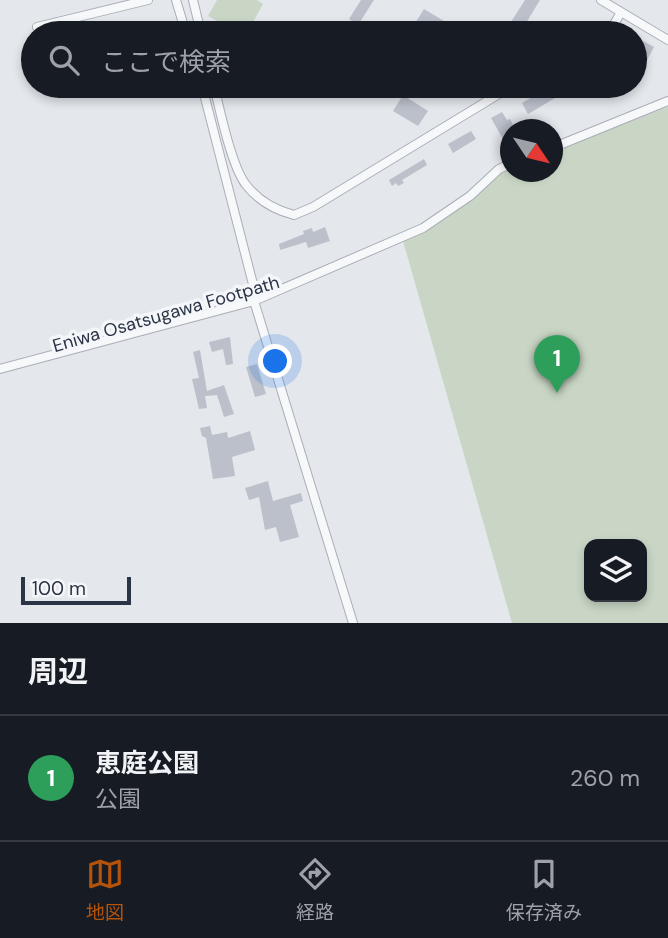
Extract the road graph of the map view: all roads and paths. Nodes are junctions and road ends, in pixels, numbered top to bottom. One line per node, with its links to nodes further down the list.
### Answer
1 (148, 0): 6 (street)
2 (176, 0): 7 (street)
3 (193, 0): 8 (street)
4 (601, 0): 5 (street)
5 (621, 12): 9 (street); 10 (street)
6 (62, 21)
7 (182, 21)
8 (198, 21)
9 (616, 21)
10 (638, 21)
11 (647, 26): 12 (street)
12 (667, 37)
13 (205, 98): 19 (street)
14 (217, 98): 15 (street)
15 (492, 98)
16 (668, 101): 17 (street)
17 (563, 144)
18 (500, 169): 19 (street)
19 (255, 297): 20 (path, Eniwa Osatsugawa Footpath); 21 (street); 22 (street)
20 (133, 325)
21 (0, 369)
22 (353, 623)

